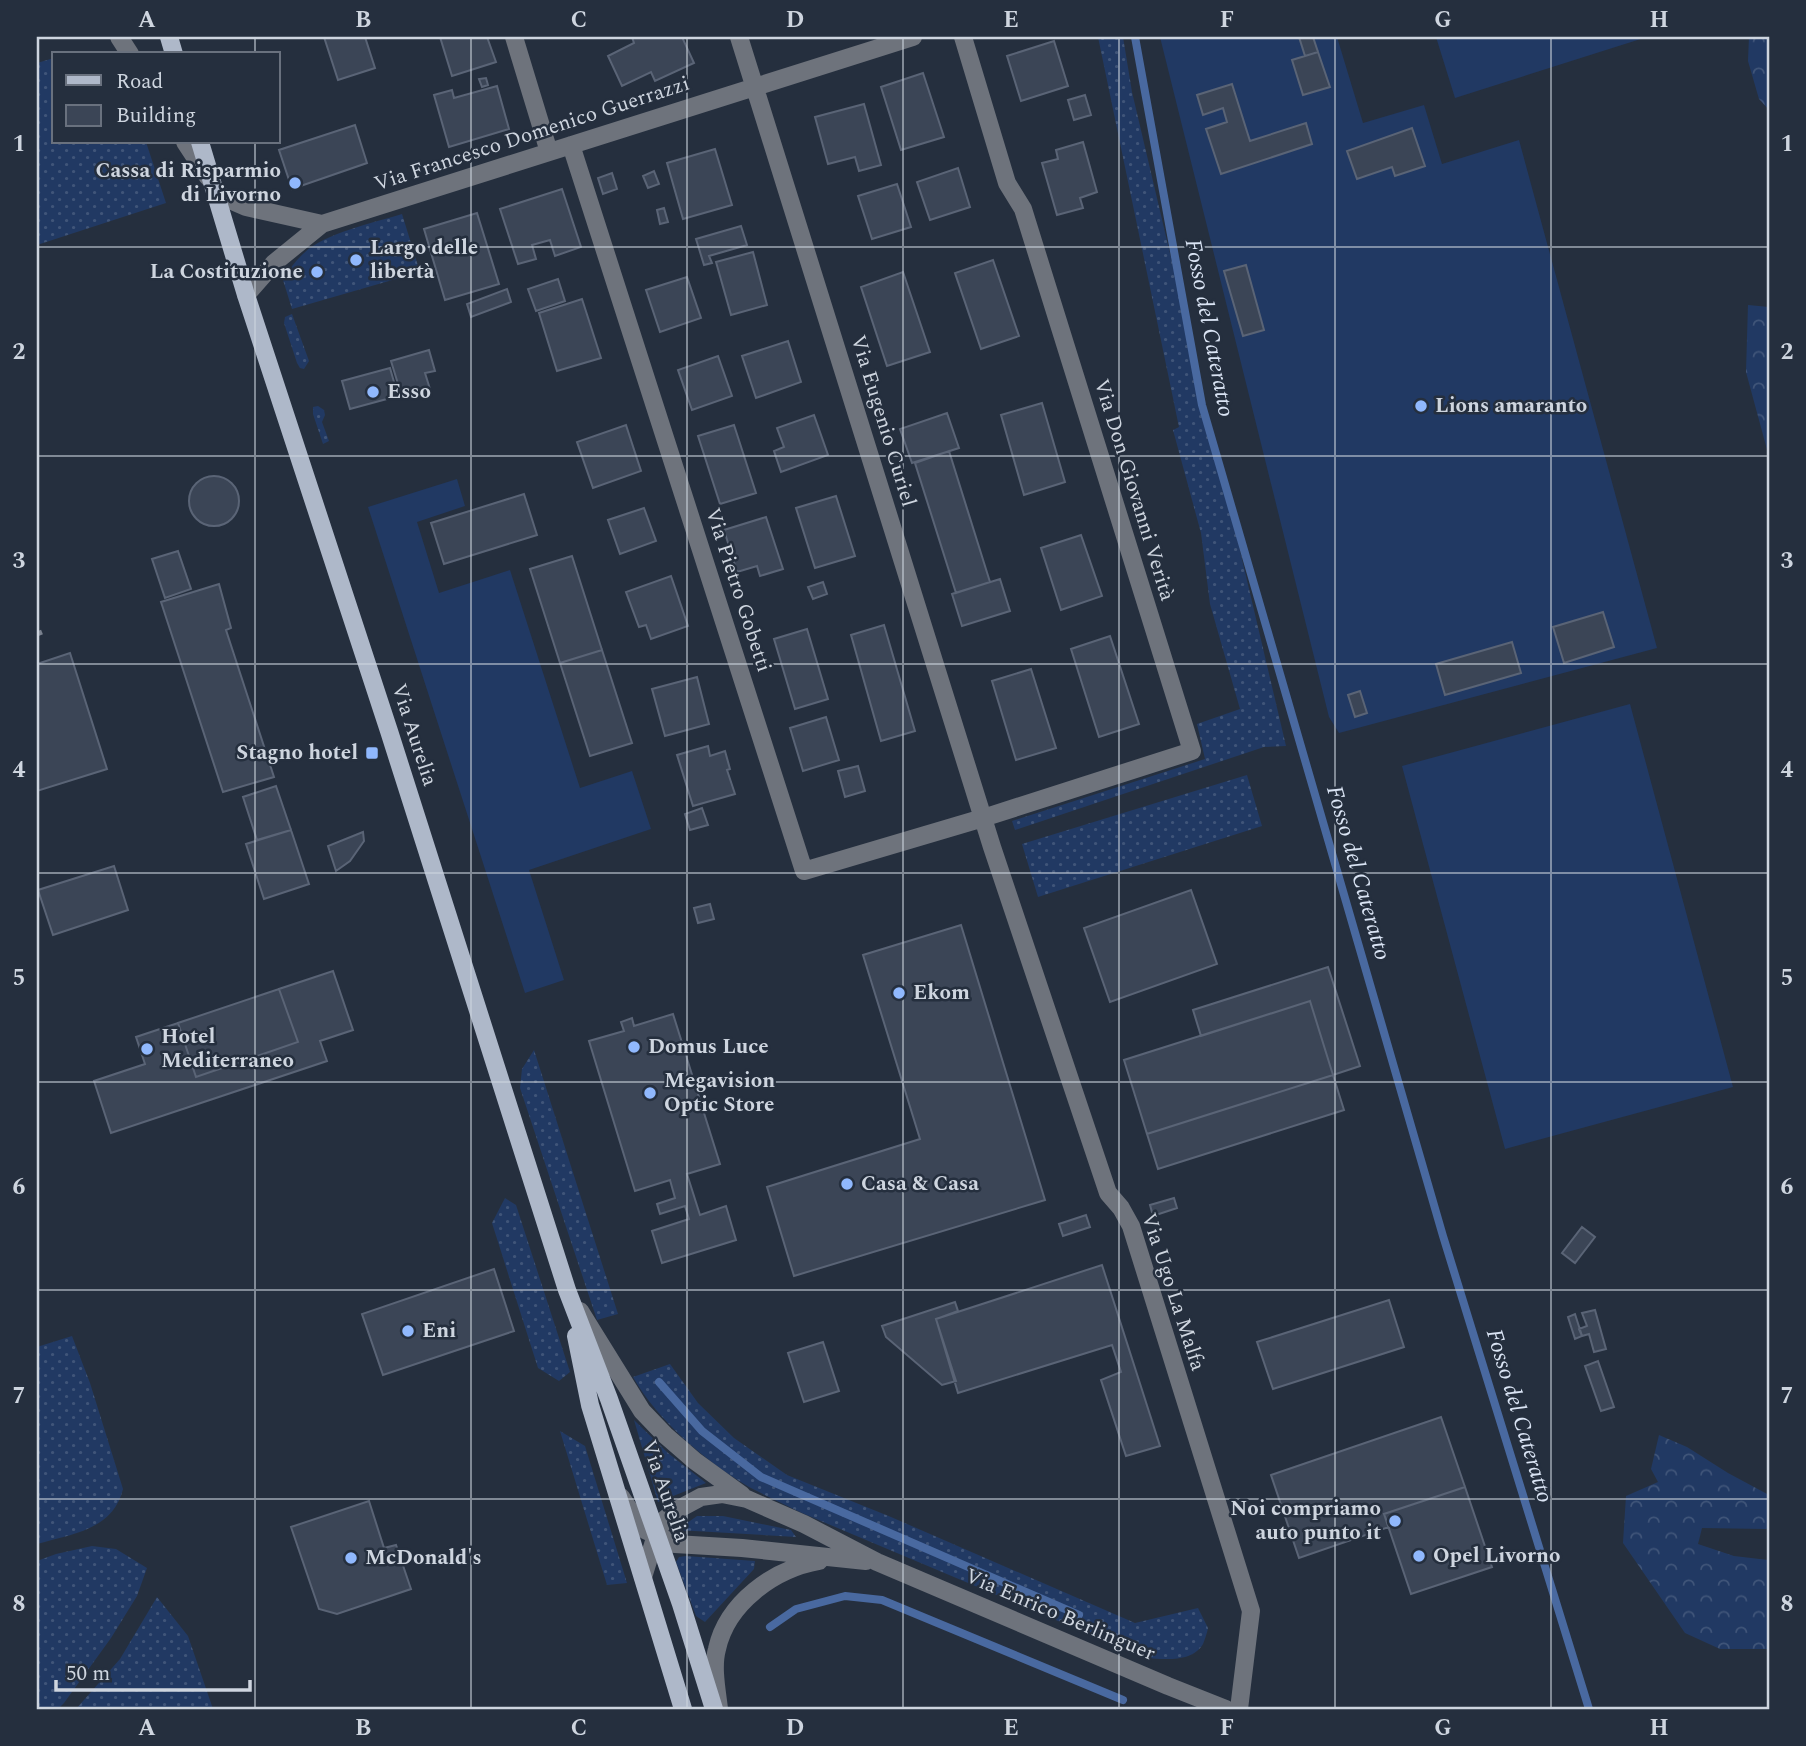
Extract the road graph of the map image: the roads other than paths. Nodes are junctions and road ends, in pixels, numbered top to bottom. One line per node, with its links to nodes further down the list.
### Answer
1 (119, 37): 6 (street)
2 (514, 37): 11 (street)
3 (739, 37): 7 (street, Via Eugenio Curiel)
4 (913, 37): 7 (street, Via Francesco Domenico Guerrazzi)
5 (963, 37): 15 (street, Via Don Giovanni Verità)
6 (129, 52)
7 (755, 86): 10 (street, Via Francesco Domenico Guerrazzi); 15 (street, Via Eugenio Curiel)
8 (186, 144): 12 (street)
9 (201, 144): 12 (main road, Via Aurelia)
10 (570, 145): 11 (street, Via Francesco Domenico Guerrazzi); 15 (street, Via Pietro Gobetti)
11 (549, 152): 13 (street, Via Francesco Domenico Guerrazzi)
12 (214, 189): 13 (street); 14 (main road, Via Aurelia)
13 (322, 224): 14 (street, Via Francesco Domenico Guerrazzi)
14 (246, 295): 16 (main road, Via Aurelia)
15 (983, 818): 26 (street, Via Ugo La Malfa)
16 (567, 1290): 17 (main road, Via Aurelia); 18 (street, Via Enrico Berlinguer); 19 (main road, Via Aurelia)
17 (617, 1492): 19 (street); 22 (main road, Via Aurelia)
18 (747, 1499): 19 (street, Via Enrico Berlinguer); 21 (street, Via Enrico Berlinguer)
19 (656, 1535): 20 (street, Via Enrico Berlinguer); 22 (street); 24 (main road, Via Aurelia)
20 (837, 1558): 21 (street, Via Enrico Berlinguer); 24 (street, Via Enrico Berlinguer)
21 (877, 1562): 25 (street, Via Enrico Berlinguer)
22 (643, 1577): 23 (main road, Via Aurelia)
23 (682, 1709)
24 (716, 1709)
25 (1226, 1709)
26 (1240, 1709)

